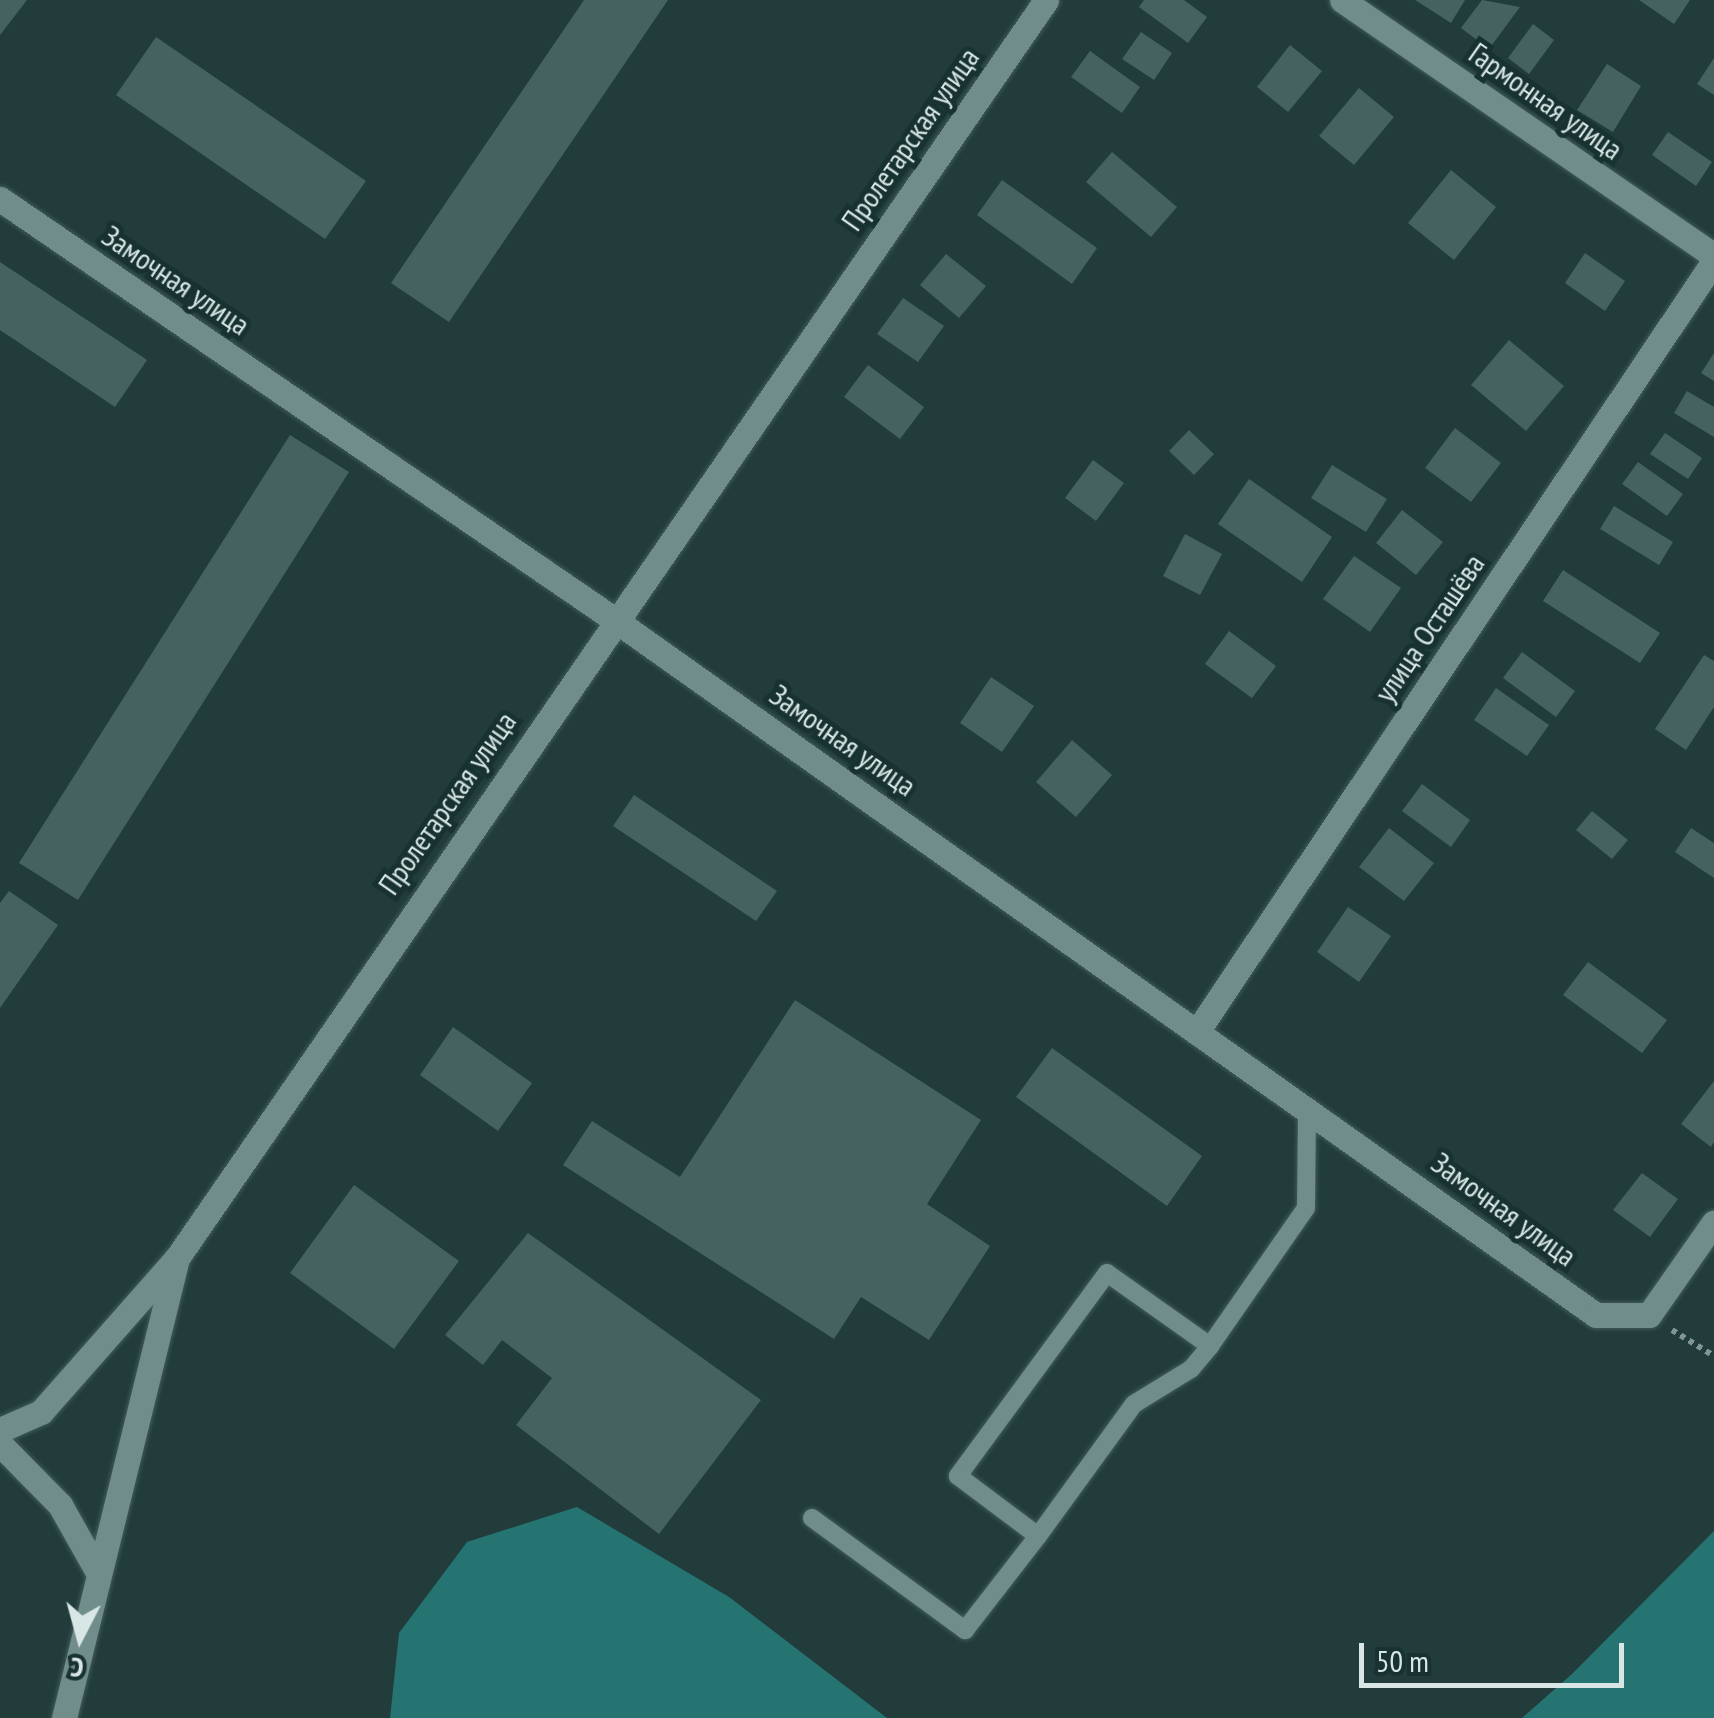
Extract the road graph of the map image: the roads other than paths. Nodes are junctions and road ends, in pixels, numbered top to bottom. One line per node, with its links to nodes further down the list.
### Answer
1 (1046, 0): 5 (street, Пролетарская улица)
2 (1342, 0): 4 (street, Гармонная улица)
3 (0, 199): 5 (street, Замочная улица)
4 (1714, 259): 6 (street, улица Осташёва)
5 (615, 620): 6 (street, Замочная улица); 9 (street, Пролетарская улица)
6 (1198, 1030): 7 (street, Замочная улица)
7 (1307, 1108): 8 (street, Замочная улица); 10 (lane)
8 (1714, 1222)
9 (177, 1258): 11 (street); 15 (street, Пролетарская улица)
10 (1210, 1346): 14 (lane); 14 (lane)
11 (0, 1430)
12 (0, 1444): 15 (street)
13 (812, 1518): 14 (lane)
14 (1038, 1536)
15 (96, 1569): 16 (street, Пролетарская улица)
16 (64, 1718)

